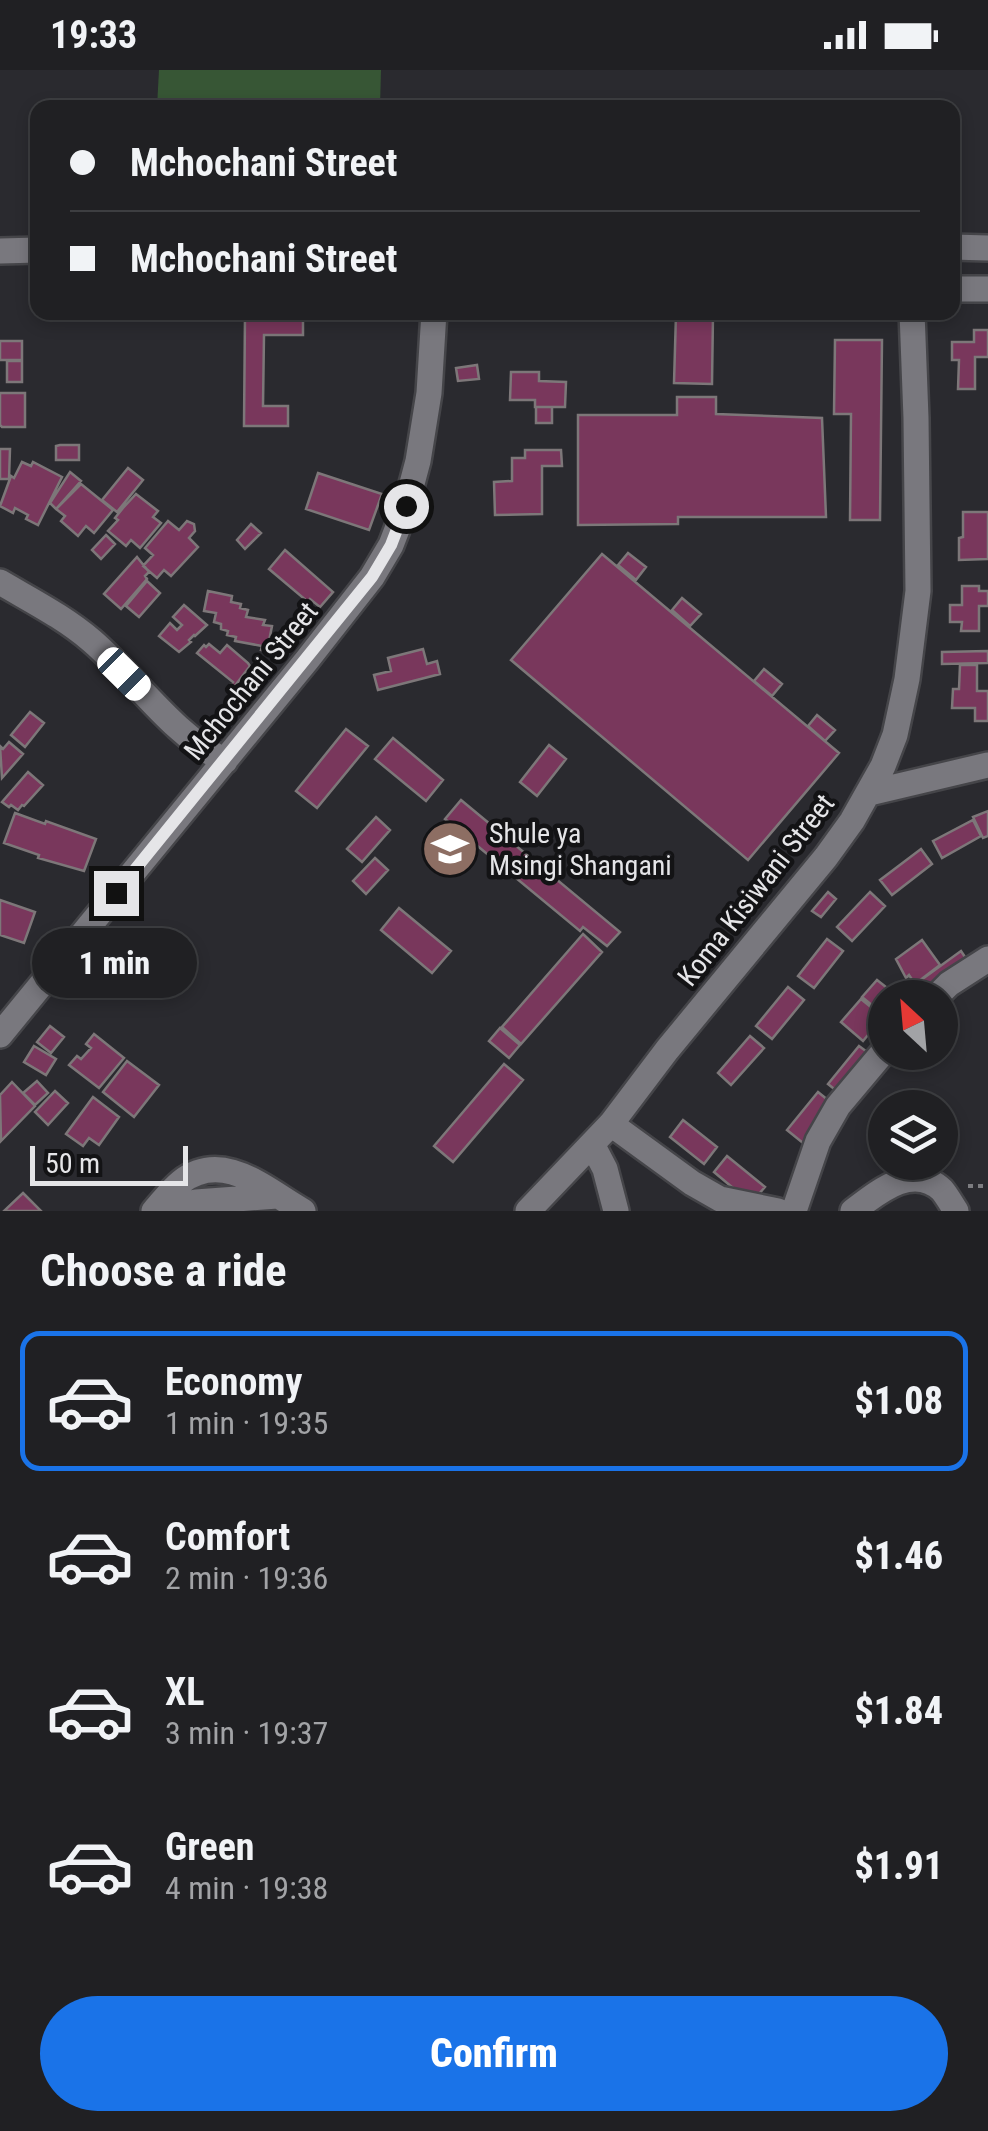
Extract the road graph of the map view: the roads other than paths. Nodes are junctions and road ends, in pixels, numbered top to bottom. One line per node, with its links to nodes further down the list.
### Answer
1 (960, 247): 2 (street)
2 (988, 248)
3 (30, 250): 4 (street)
4 (0, 251)
5 (960, 289): 6 (street)
6 (988, 289)
7 (434, 320): 10 (street, Mchochani Street)
8 (912, 320): 12 (street, Koma Kisiwani Street)
9 (0, 582): 10 (street)
10 (225, 761): 15 (street, Mchochani Street)
11 (988, 765): 12 (street)
12 (869, 792): 17 (street, Koma Kisiwani Street)
13 (988, 960): 14 (street)
14 (956, 980)
15 (3, 1025)
16 (868, 1070): 24 (street)
17 (610, 1124): 18 (street, Koma Kisiwani Street); 23 (street)
18 (592, 1144): 21 (street, Koma Kisiwani Street); 22 (street)
19 (154, 1211): 20 (street)
20 (303, 1211)
21 (528, 1211)
22 (616, 1211)
23 (778, 1211)
24 (794, 1211)
25 (853, 1211): 26 (street)
26 (956, 1211)

